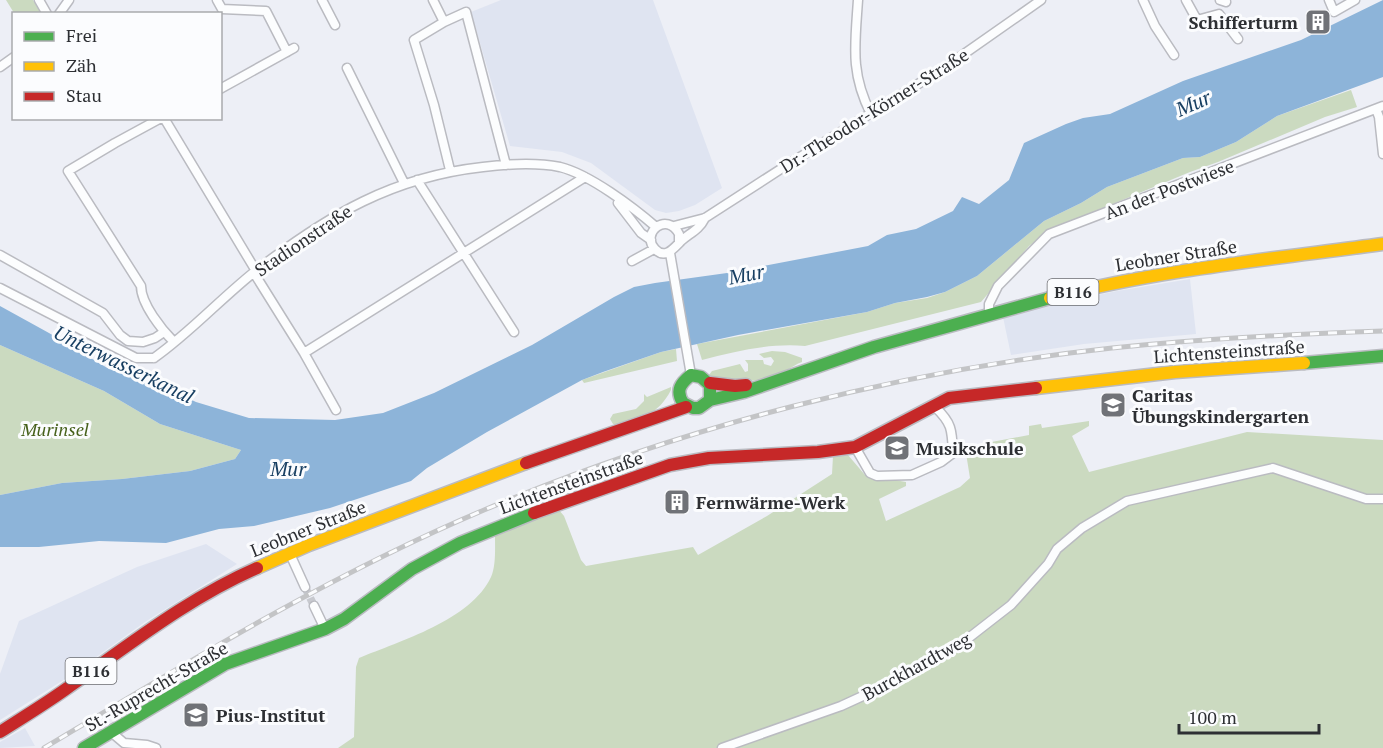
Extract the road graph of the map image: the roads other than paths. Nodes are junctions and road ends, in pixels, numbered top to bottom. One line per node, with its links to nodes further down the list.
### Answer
1 (218, 0): 15 (street)
2 (322, 0): 11 (street)
3 (434, 0): 10 (street)
4 (858, 0): 17 (street)
5 (1041, 0): 17 (street, Dr.-Theodor-Körner-Straße)
6 (1143, 0): 13 (street)
7 (1186, 0): 12 (street)
8 (1329, 0): 9 (street)
9 (1356, 0)
10 (444, 22): 22 (street); 23 (street)
11 (335, 25)
12 (1238, 39)
13 (1174, 55)
14 (347, 68): 26 (street)
15 (222, 88)
16 (1379, 108): 20 (street); 40 (street, An der Postwiese)
17 (872, 114): 28 (street, Dr.-Theodor-Körner-Straße)
18 (159, 120): 41 (street)
19 (164, 120): 38 (street)
20 (1382, 131): 21 (street)
21 (1383, 154)
22 (506, 165): 23 (street, Stadionstraße); 24 (street, Stadionstraße)
23 (450, 170): 25 (street, Stadionstraße)
24 (585, 177): 27 (street, Stadionstraße); 34 (street)
25 (417, 180): 26 (street, Stadionstraße); 34 (street)
26 (404, 183): 38 (street, Stadionstraße)
27 (612, 195): 30 (street, Stadionstraße); 32 (street, Stadionstraße)
28 (705, 218): 29 (street, Dr.-Theodor-Körner-Straße); 31 (street, Dr.-Theodor-Körner-Straße)
29 (674, 226): 30 (street); 31 (street)
30 (656, 227): 32 (street)
31 (679, 243): 36 (street)
32 (653, 244): 36 (street); 37 (street)
33 (1383, 244): 40 (main road, Leobner Straße / B116)
34 (464, 254): 42 (street); 44 (street)
35 (0, 255): 41 (street)
36 (670, 256): 46 (street)
37 (632, 261)
38 (255, 272): 43 (street, Stadionstraße); 44 (street)
39 (0, 288): 43 (street, Stadionstraße)
40 (989, 313): 47 (main road, Leobner Straße / B116)
41 (164, 332): 43 (street)
42 (514, 332)
43 (174, 342)
44 (304, 353): 53 (street)
45 (1383, 356): 51 (main road, Lichtensteinstraße)
46 (692, 375): 48 (main road); 49 (main road)
47 (772, 382): 48 (main road, B116); 50 (main road, B116)
48 (710, 383): 50 (main road)
49 (678, 393): 52 (main road); 54 (main road)
50 (710, 400): 52 (main road)
51 (935, 406): 55 (main road, Lichtensteinstraße); 55 (street)
52 (686, 407): 54 (main road, Leobner Straße)
53 (336, 410)
54 (660, 416): 57 (main road, Leobner Straße / B116)
55 (855, 447): 60 (main road, Lichtensteinstraße)
56 (1383, 499): 65 (street, Burckhardtweg)
57 (290, 554): 58 (street); 61 (main road, Leobner Straße / B116)
58 (305, 587)
59 (314, 606): 60 (street)
60 (325, 629): 62 (main road, St.-Ruprecht-Straße)
61 (0, 732)
62 (111, 732): 63 (main road, St.-Ruprecht-Straße); 64 (street)
63 (84, 748)
64 (156, 748)
65 (722, 748)

